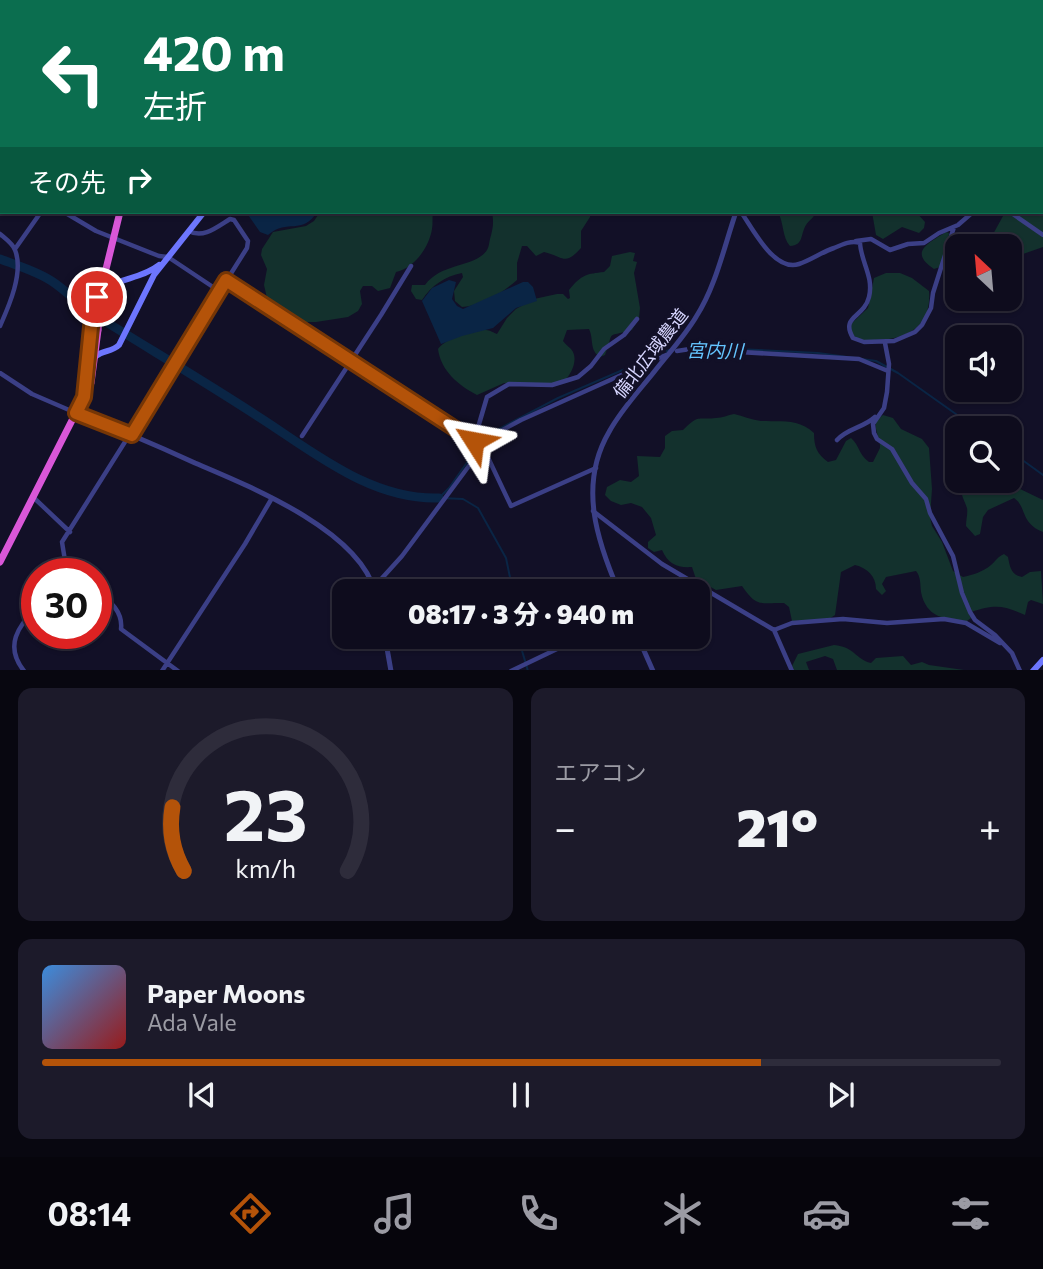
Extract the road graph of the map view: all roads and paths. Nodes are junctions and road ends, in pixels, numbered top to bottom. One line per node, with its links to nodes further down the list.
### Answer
1 (40, 214): 14 (street)
2 (67, 214): 15 (street)
3 (120, 214): 23 (highway, bridge)
4 (202, 214): 10 (main road)
5 (735, 214): 22 (street, 備北広域農道)
6 (742, 214): 13 (street)
7 (971, 214): 9 (street)
8 (1013, 214): 12 (street)
9 (954, 228): 13 (street); 21 (street)
10 (189, 231): 15 (main road); 17 (street)
11 (0, 234): 14 (street)
12 (1043, 235)
13 (856, 242): 21 (street)
14 (15, 249): 20 (street)
15 (168, 257): 18 (street); 23 (main road); 27 (main road)
16 (411, 266): 24 (street)
17 (226, 280): 18 (street); 24 (street)
18 (219, 291): 30 (street)
19 (637, 319): 33 (street)
20 (0, 326)
21 (885, 343): 25 (street)
22 (673, 350): 25 (street); 34 (street); 35 (street, 備北広域農道)
23 (96, 356): 27 (highway)
24 (351, 361): 31 (street); 33 (street)
25 (889, 369): 29 (street)
26 (0, 373): 28 (street)
27 (84, 397): 28 (highway)
28 (76, 413): 30 (street); 36 (highway)
29 (879, 415): 32 (street); 48 (street)
30 (132, 435): 37 (street); 39 (street)
31 (302, 436)
32 (838, 440)
33 (474, 441): 34 (street)
34 (483, 447): 35 (street); 43 (street)
35 (596, 468): 38 (street, 備北広域農道)
36 (33, 497): 39 (street); 41 (highway)
37 (272, 498): 42 (street); 53 (street)
38 (593, 510): 44 (street, 備北広域農道); 47 (street)
39 (70, 532): 40 (street)
40 (64, 558)
41 (0, 562)
42 (369, 579)
43 (382, 579)
44 (614, 579)
45 (112, 605): 53 (street)
46 (21, 624): 54 (street)
47 (775, 630): 48 (street); 60 (street)
48 (1005, 646): 61 (street)
49 (387, 649): 57 (street)
50 (556, 649): 58 (street)
51 (643, 649): 59 (street)
52 (1043, 660): 62 (main road)
53 (167, 663): 55 (street); 56 (street)
54 (24, 670)
55 (162, 670)
56 (178, 670)
57 (391, 670)
58 (511, 670)
59 (653, 670)
60 (792, 670)
61 (1020, 670)
62 (1033, 670)

